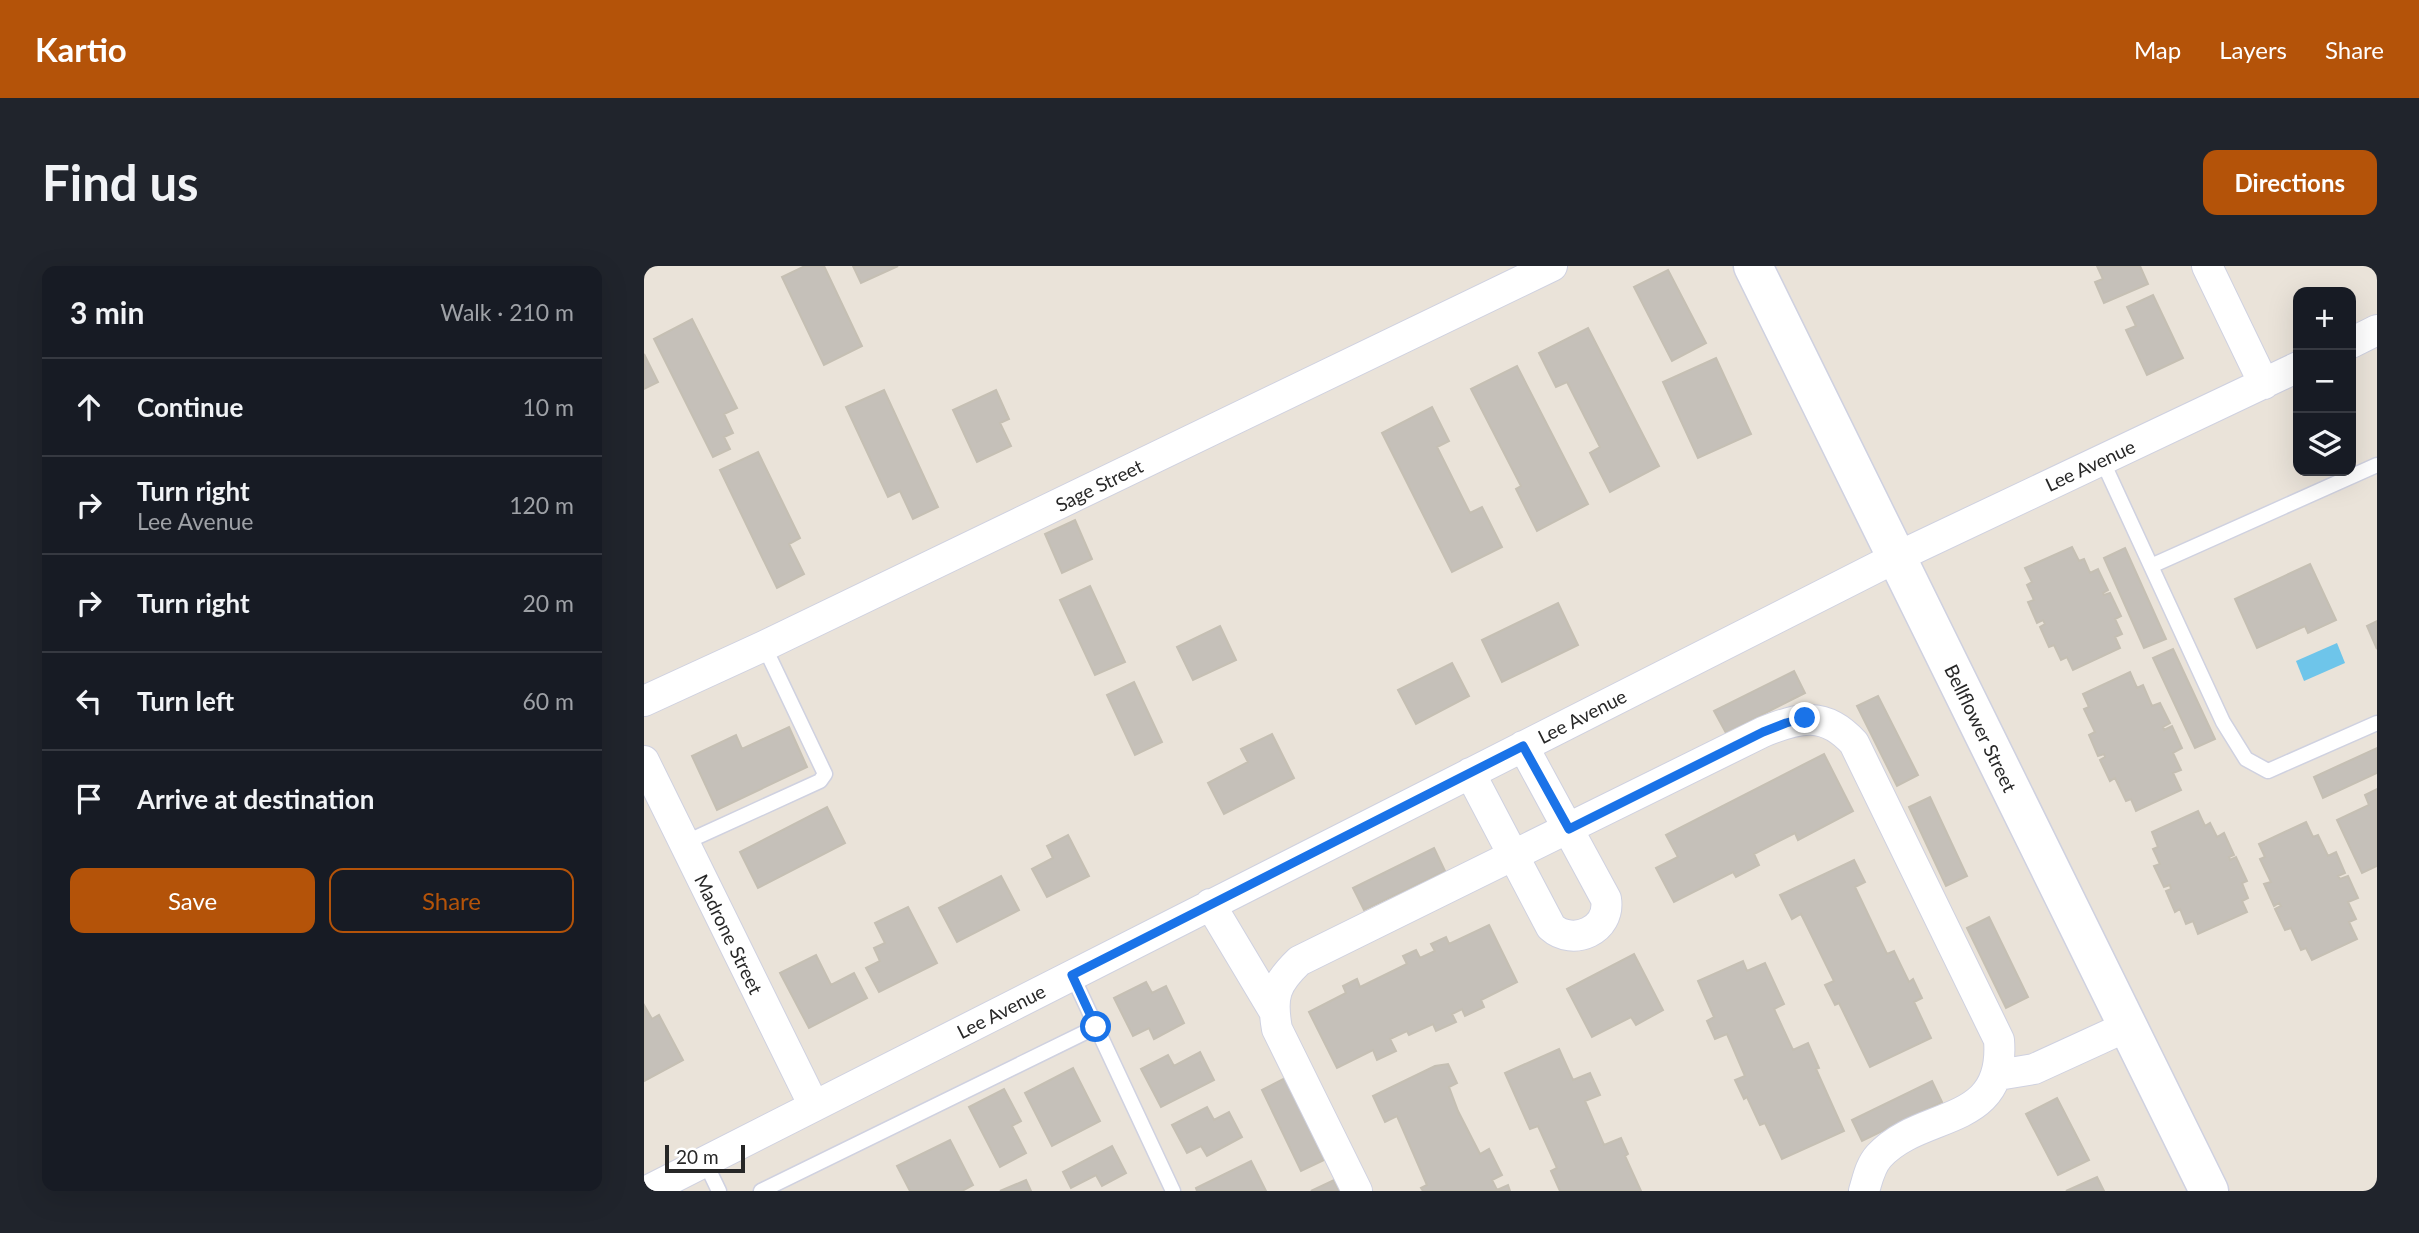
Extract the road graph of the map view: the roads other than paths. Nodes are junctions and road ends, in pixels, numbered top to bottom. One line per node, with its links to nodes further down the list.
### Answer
1 (1552, 266): 12 (street, Sage Street)
2 (1753, 266): 10 (street, Bellflower Street)
3 (2207, 266): 7 (street)
4 (2377, 330): 5 (street)
5 (2356, 340)
6 (2293, 370): 7 (street, Lee Avenue)
7 (2264, 384): 8 (street, Lee Avenue)
8 (2102, 460): 10 (street, Lee Avenue); 11 (lane)
9 (2377, 465): 11 (lane)
10 (1897, 557): 15 (street, Lee Avenue); 24 (street, Bellflower Street)
11 (2151, 566): 14 (lane)
12 (764, 646): 13 (street, Sage Street); 19 (lane)
13 (644, 701)
14 (2377, 723)
15 (1523, 746): 17 (street, Lee Avenue); 18 (street)
16 (644, 761): 19 (street, Madrone Street)
17 (1470, 773): 20 (street); 21 (street, Lee Avenue)
18 (1569, 829): 20 (street); 20 (street); 26 (street)
19 (684, 843): 27 (street, Madrone Street)
20 (1513, 856): 23 (street)
21 (1210, 904): 22 (street, Lee Avenue); 23 (street)
22 (1072, 975): 25 (lane); 27 (street, Lee Avenue)
23 (1274, 1011): 33 (street)
24 (2127, 1026): 26 (street); 35 (street, Bellflower Street)
25 (1096, 1027): 31 (lane); 32 (lane)
26 (1998, 1075): 34 (street)
27 (814, 1106): 28 (street, Lee Avenue)
28 (705, 1162): 29 (street, Lee Avenue); 30 (lane)
29 (647, 1191)
30 (719, 1191)
31 (761, 1191)
32 (1172, 1191)
33 (1357, 1191)
34 (1864, 1191)
35 (2209, 1191)

